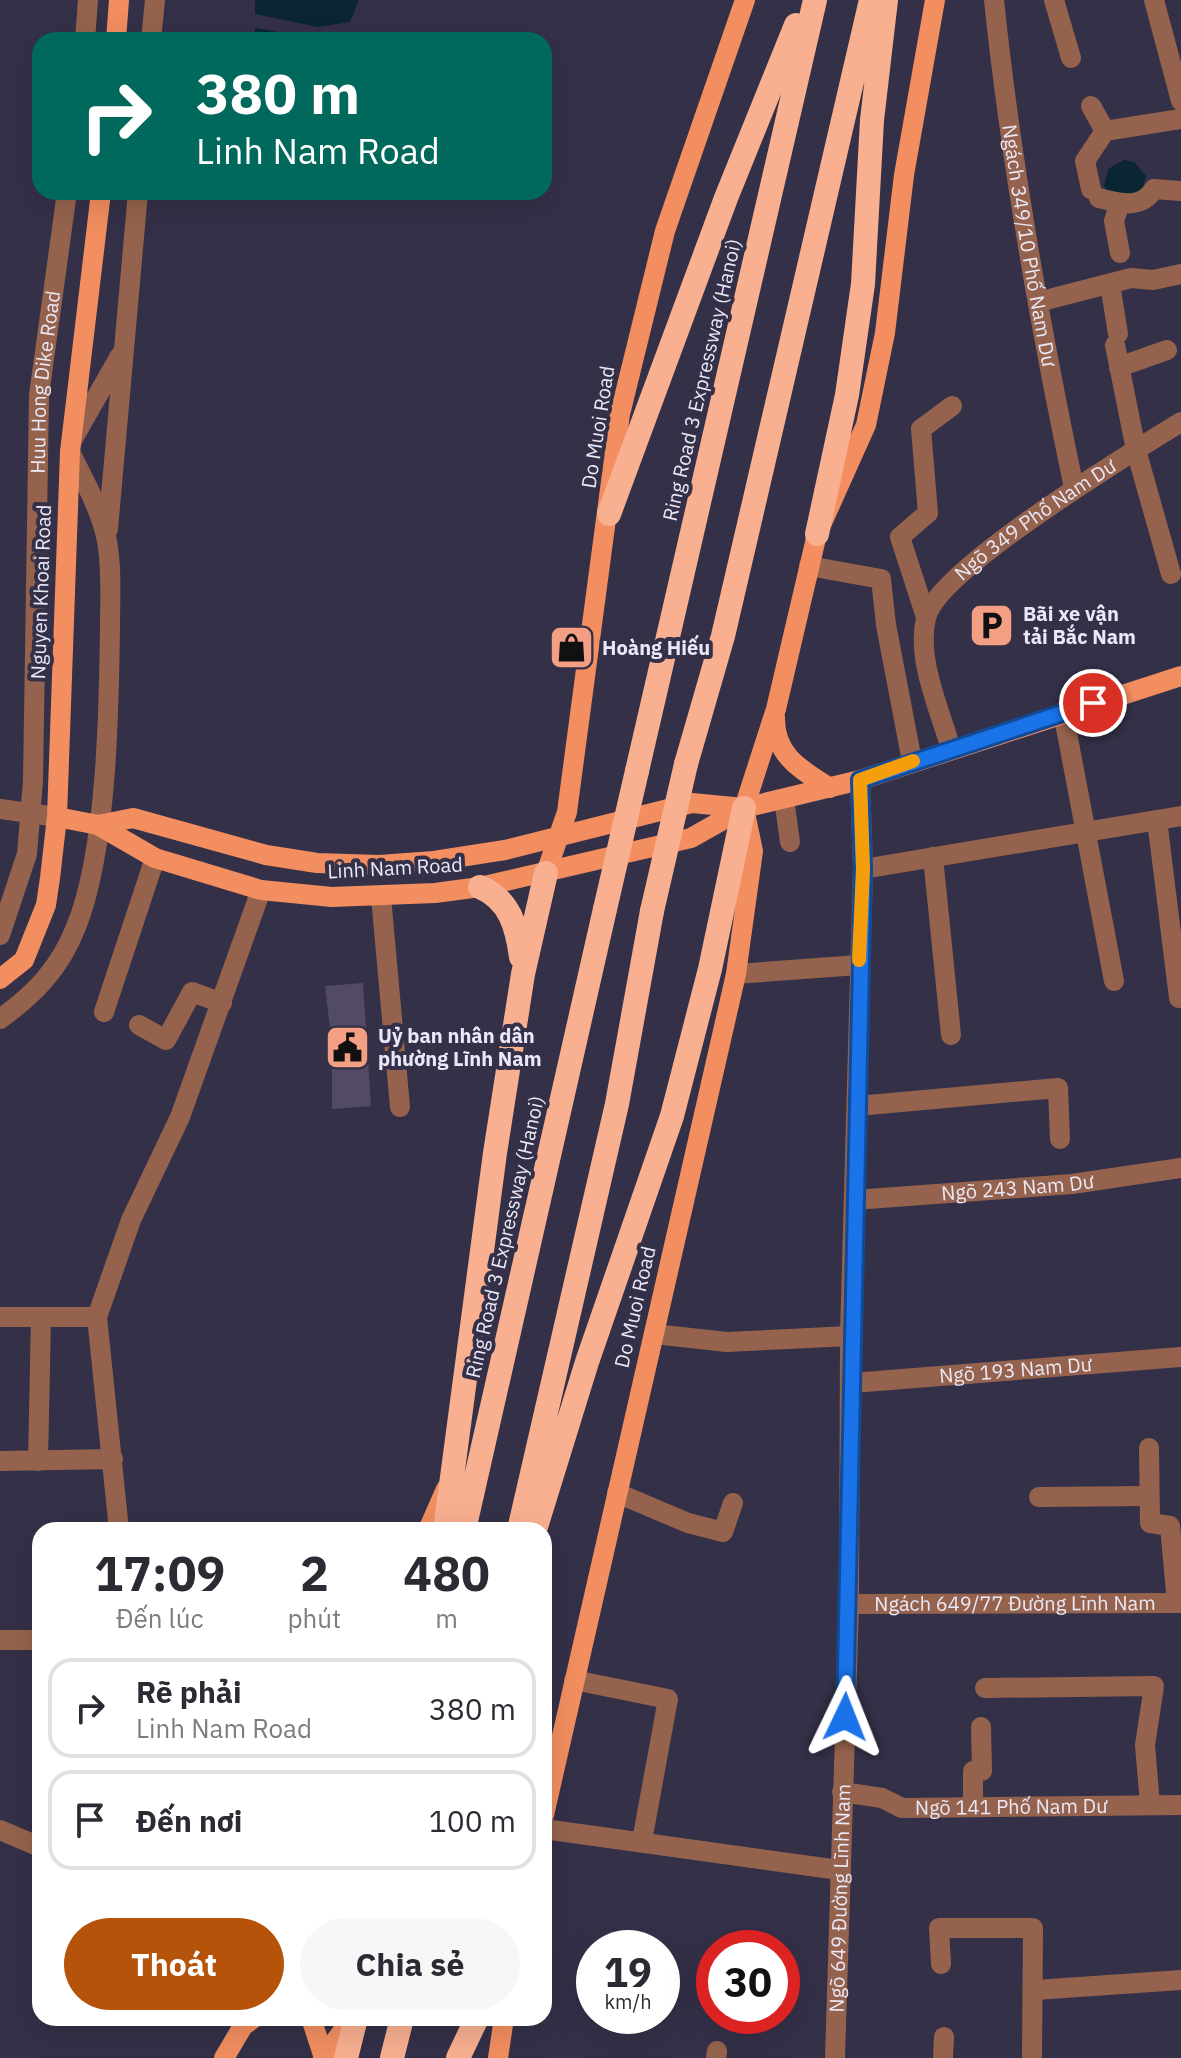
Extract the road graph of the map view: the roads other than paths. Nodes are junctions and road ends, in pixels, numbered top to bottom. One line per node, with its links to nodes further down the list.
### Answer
1 (88, 0): 13 (street)
2 (119, 0): 14 (main road)
3 (155, 0): 15 (street)
4 (745, 0): 39 (main road, Do Muoi Road)
5 (804, 0): 39 (highway)
6 (815, 0): 106 (highway, Ring Road 3 Expressway (Hanoi), bridge)
7 (871, 0): 107 (highway, bridge)
8 (886, 0): 40 (highway)
9 (935, 0): 40 (main road)
10 (994, 0): 30 (street, Ngách 349/10 Phố Nam Dư)
11 (1054, 0): 16 (street)
12 (1154, 0): 17 (street)
13 (86, 32)
14 (117, 32)
15 (152, 32)
16 (1071, 58)
17 (1177, 70): 18 (street)
18 (1181, 101)
19 (1091, 106): 21 (street)
20 (1181, 119): 21 (street)
21 (1105, 131): 26 (street)
22 (1181, 191): 26 (street)
23 (66, 200): 55 (street, Huu Hong Dike Road)
24 (100, 200): 36 (main road, Nguyen Khoai Road)
25 (137, 200): 31 (street)
26 (1120, 203): 27 (street)
27 (1120, 253)
28 (1181, 274): 29 (street)
29 (1110, 284): 30 (street); 33 (street)
30 (1038, 302): 38 (street, Ngách 349/10 Phố Nam Dư)
31 (124, 349): 36 (street); 41 (street)
32 (1167, 350): 33 (street)
33 (1119, 367): 37 (street)
34 (952, 406): 44 (street)
35 (1181, 422): 37 (street, Ngõ 349 Phố Nam Dư)
36 (70, 447): 41 (street); 57 (main road, Nguyen Khoai Road)
37 (1136, 450): 38 (street, Ngõ 349 Phố Nam Dư); 43 (street)
38 (1074, 488): 44 (street, Ngõ 349 Phố Nam Dư)
39 (609, 514): 61 (main road, Do Muoi Road)
40 (817, 534): 42 (main road)
41 (107, 541): 59 (street)
42 (809, 566): 46 (main road); 49 (street)
43 (1171, 574)
44 (926, 617): 48 (street, Ngõ 349 Phố Nam Dư)
45 (1181, 676): 47 (main road, Linh Nam Road)
46 (776, 709): 51 (main road); 53 (main road)
47 (1063, 712): 48 (main road, Linh Nam Road); 60 (street)
48 (951, 749): 49 (main road, Linh Nam Road)
49 (912, 761): 50 (main road, Linh Nam Road)
50 (860, 780): 51 (main road, Linh Nam Road); 65 (street, Ngõ 649 Đường Lĩnh Nam)
51 (830, 788): 52 (main road, Linh Nam Road)
52 (784, 799): 53 (main road, Linh Nam Road); 62 (street)
53 (744, 808): 61 (main road, Linh Nam Road); 66 (main road, Linh Nam Road); 73 (main road, Do Muoi Road); 108 (highway)
54 (0, 809): 55 (street)
55 (28, 815): 57 (street); 70 (street, Huu Hong Dike Road)
56 (1181, 816): 58 (street)
57 (57, 817): 59 (main road, Linh Nam Road); 74 (main road, Nguyen Khoai Road)
58 (1157, 820): 60 (street); 76 (street)
59 (98, 825): 61 (main road, Linh Nam Road); 64 (main road, Linh Nam Road); 79 (street)
60 (1084, 831): 63 (street); 75 (street)
61 (559, 839): 66 (main road, Do Muoi Road)
62 (790, 842)
63 (933, 857): 65 (street); 81 (street)
64 (155, 858): 68 (main road, Linh Nam Road); 78 (street)
65 (863, 869): 71 (street, Ngõ 649 Đường Lĩnh Nam)
66 (546, 873): 67 (main road, Linh Nam Road); 72 (highway)
67 (480, 887): 69 (main road, Linh Nam Road); 72 (highway)
68 (261, 890): 69 (main road, Linh Nam Road); 77 (street)
69 (381, 897): 83 (street)
70 (0, 935)
71 (858, 965): 73 (street); 82 (street, Ngõ 649 Đường Lĩnh Nam)
72 (523, 974): 98 (highway)
73 (736, 974): 90 (main road, Do Muoi Road)
74 (0, 979)
75 (1114, 981)
76 (1179, 998)
77 (222, 1003): 80 (street); 89 (street)
78 (104, 1012)
79 (0, 1019)
80 (139, 1025)
81 (951, 1035)
82 (857, 1106): 84 (street); 86 (street, Ngõ 649 Đường Lĩnh Nam)
83 (400, 1107)
84 (1060, 1139)
85 (1181, 1168): 86 (street, Ngõ 243 Nam Dư)
86 (854, 1200): 91 (street, Ngõ 649 Đường Lĩnh Nam)
87 (0, 1317): 88 (street)
88 (41, 1317): 89 (street); 97 (street)
89 (97, 1317): 95 (street)
90 (654, 1334): 91 (street); 99 (main road, Do Muoi Road)
91 (850, 1336): 93 (street, Ngõ 649 Đường Lĩnh Nam)
92 (1181, 1357): 93 (street, Ngõ 193 Nam Dư)
93 (852, 1383): 110 (street, Ngõ 649 Đường Lĩnh Nam)
94 (1149, 1448): 100 (street)
95 (113, 1459): 97 (street); 103 (street)
96 (0, 1461): 97 (street)
97 (38, 1461)
98 (449, 1481): 104 (main road); 105 (highway)
99 (617, 1493): 102 (street); 113 (main road, Do Muoi Road)
100 (1149, 1496): 101 (street); 109 (street)
101 (1039, 1497)
102 (733, 1503)
103 (118, 1522)
104 (431, 1522)
105 (446, 1522)
106 (466, 1522)
107 (521, 1522)
108 (537, 1522)
109 (1179, 1603): 110 (street, Ngách 649/77 Đường Lĩnh Nam)
110 (849, 1604): 117 (street, Ngõ 649 Đường Lĩnh Nam)
111 (0, 1640): 112 (street)
112 (32, 1640)
113 (574, 1680): 116 (main road, Do Muoi Road); 123 (street)
114 (985, 1688): 119 (street)
115 (981, 1727): 118 (street)
116 (552, 1779)
117 (842, 1792): 118 (street, Ngõ 141 Phố Nam Dư); 125 (street, Ngõ 649 Đường Lĩnh Nam)
118 (973, 1805): 119 (street, Ngõ 141 Phố Nam Dư)
119 (1150, 1805): 120 (street, Ngõ 141 Phố Nam Dư)
120 (1181, 1805)
121 (0, 1830): 124 (street)
122 (552, 1830): 123 (street)
123 (642, 1841): 125 (street)
124 (32, 1844)
125 (839, 1870): 143 (street, Ngõ 649 Đường Lĩnh Nam)
126 (941, 1964): 128 (street)
127 (1181, 1980): 128 (street)
128 (1035, 1990): 145 (street)
129 (243, 2026): 138 (main road)
130 (315, 2026): 137 (main road)
131 (349, 2026): 137 (highway)
132 (400, 2026): 139 (highway)
133 (473, 2026): 140 (highway)
134 (482, 2026): 141 (main road)
135 (503, 2026): 142 (main road)
136 (944, 2037): 144 (street)
137 (329, 2057)
138 (224, 2058)
139 (392, 2058)
140 (458, 2058)
141 (466, 2058)
142 (498, 2058)
143 (835, 2058)
144 (943, 2058)
145 (1032, 2058)

